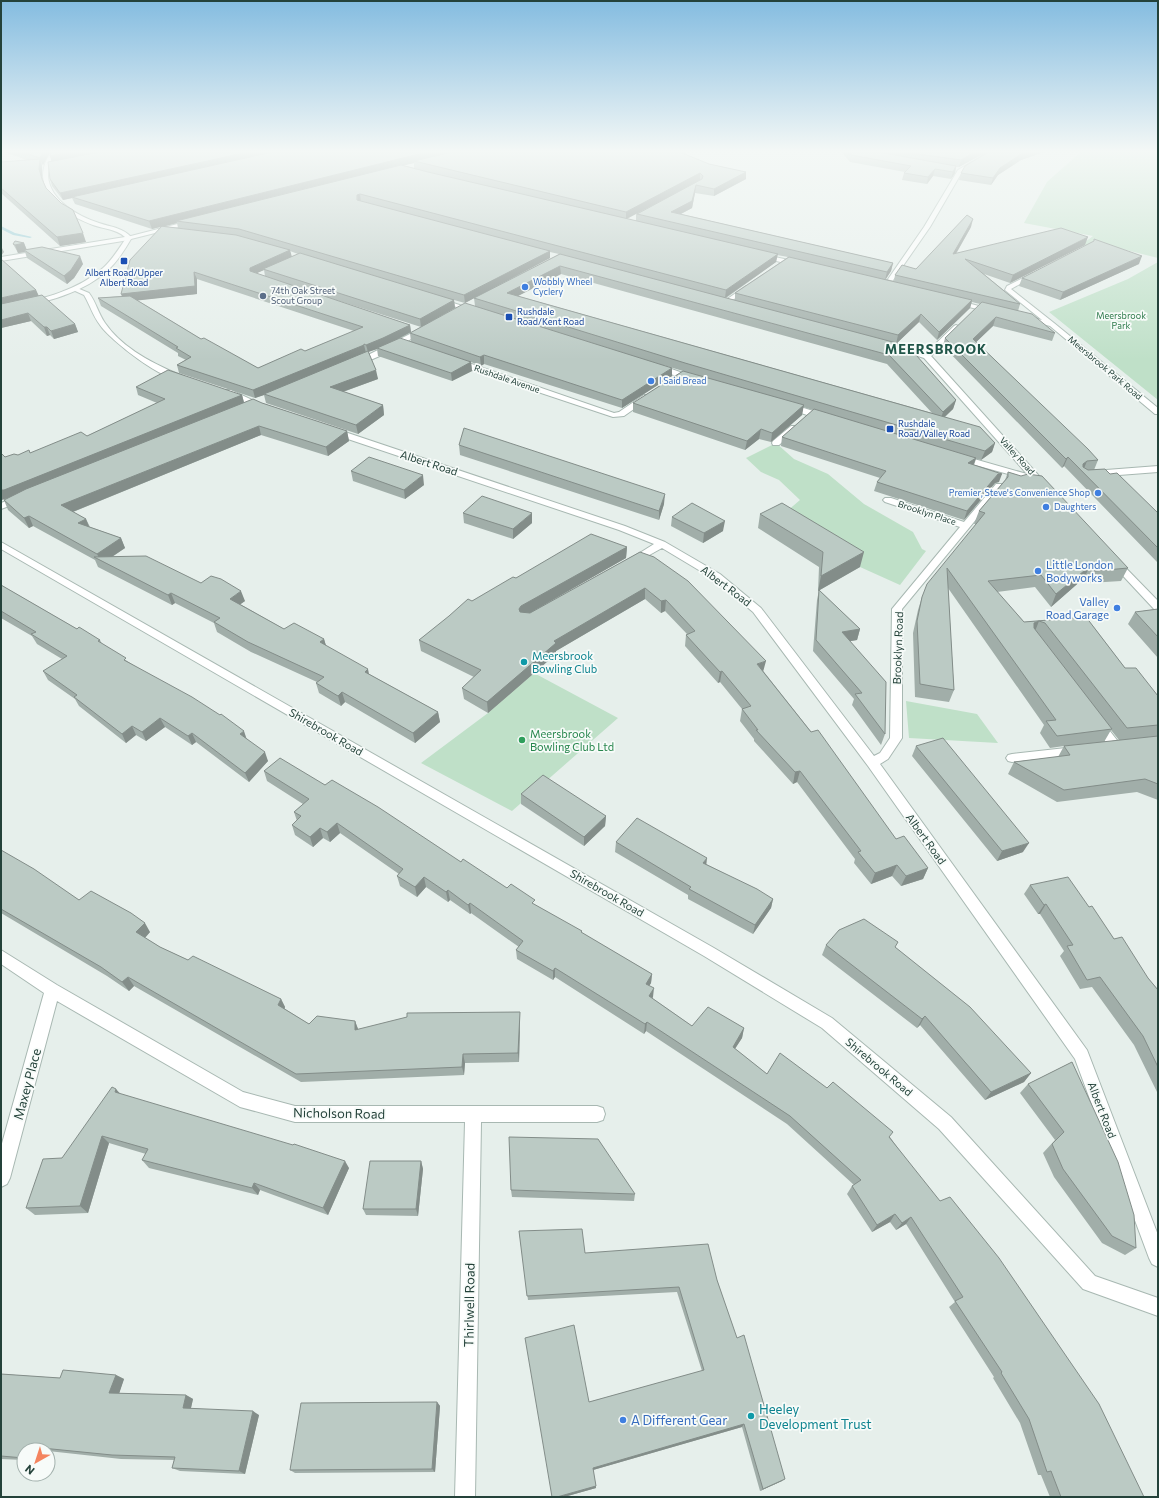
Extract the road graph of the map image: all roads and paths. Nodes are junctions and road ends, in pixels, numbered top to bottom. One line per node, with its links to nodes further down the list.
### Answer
1 (87, 220): 6 (street)
2 (201, 220): 4 (street)
3 (931, 220): 13 (street)
4 (165, 229): 5 (street); 6 (street)
5 (187, 232)
6 (129, 238): 8 (street); 15 (street)
7 (754, 254): 9 (street)
8 (1, 259)
9 (806, 266)
10 (1042, 270): 28 (street, Meersbrook Park Road)
11 (755, 282): 19 (street)
12 (880, 283): 13 (street)
13 (887, 285): 14 (street)
14 (895, 287)
15 (75, 289): 21 (street); 34 (street)
16 (435, 299): 20 (street)
17 (947, 300): 23 (street)
18 (477, 301): 20 (street)
19 (725, 303)
20 (464, 308): 22 (street); 24 (street)
21 (1, 310)
22 (479, 312)
23 (1000, 312)
24 (453, 314)
25 (1022, 317): 28 (street)
26 (433, 324): 33 (street)
27 (960, 324): 30 (street)
28 (1052, 324): 42 (street, Meersbrook Park Road)
29 (890, 346): 30 (street)
30 (927, 356): 47 (street, Valley Road)
31 (452, 360): 37 (street, Rushdale Avenue)
32 (651, 365): 35 (street)
33 (346, 367)
34 (186, 380)
35 (703, 381)
36 (216, 389): 38 (street)
37 (654, 392)
38 (259, 402): 40 (street); 41 (street)
39 (782, 405): 43 (street)
40 (241, 409)
41 (275, 412)
42 (1158, 412)
43 (805, 418): 44 (street); 46 (street)
44 (834, 420)
45 (328, 429): 55 (street, Albert Road)
46 (776, 443)
47 (955, 456)
48 (1158, 469): 49 (street)
49 (1084, 475)
50 (999, 486): 54 (street, Brooklyn Road)
51 (30, 495): 53 (street)
52 (888, 500): 54 (street, Brooklyn Place)
53 (1, 506)
54 (966, 526): 66 (street, Brooklyn Road)
55 (662, 544): 58 (street); 66 (street, Albert Road)
56 (1, 545): 73 (street, Shirebrook Road)
57 (1105, 551): 59 (street)
58 (621, 567)
59 (1158, 607)
60 (1093, 717): 62 (street)
61 (1130, 746): 62 (street)
62 (1116, 747): 63 (street)
63 (1101, 749)
64 (1086, 750): 65 (street)
65 (1012, 758)
66 (872, 763): 72 (street, Albert Road)
67 (1, 956): 68 (street, Nicholson Road)
68 (52, 990): 69 (street, Nicholson Road); 71 (street, Maxey Place)
69 (473, 1114): 70 (street, Nicholson Road); 74 (street, Thirlwell Road)
70 (597, 1114)
71 (1, 1178)
72 (1158, 1258)
73 (1158, 1307)
74 (465, 1497)

